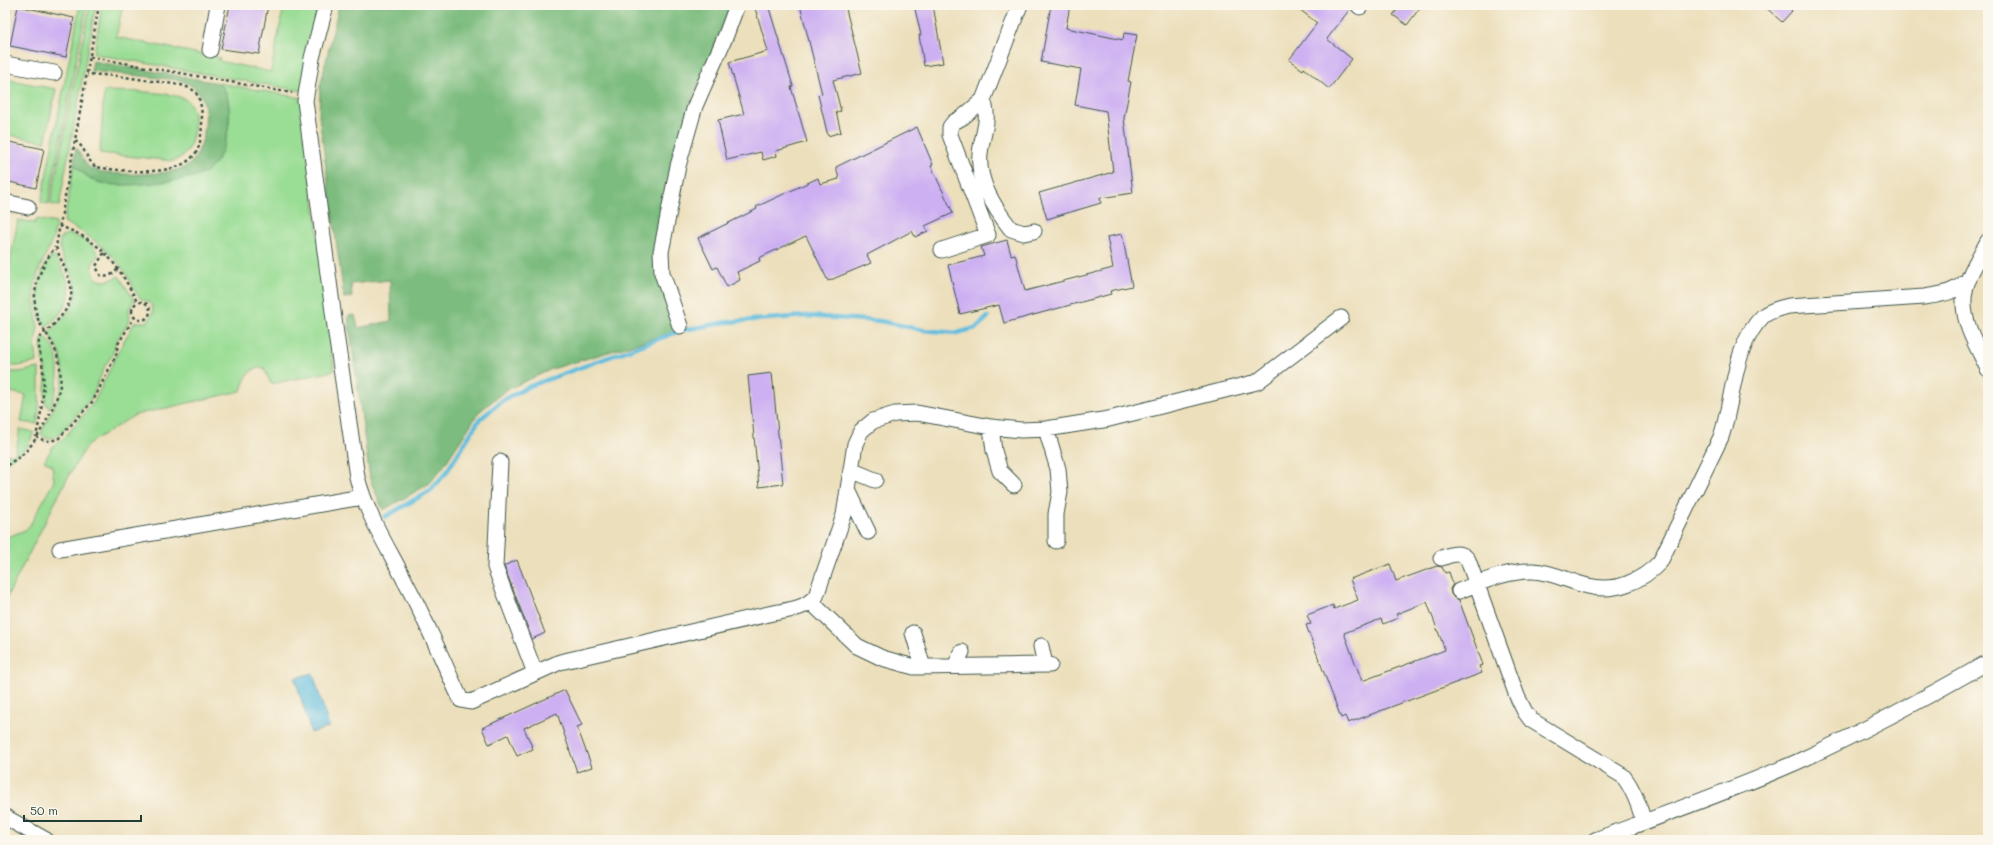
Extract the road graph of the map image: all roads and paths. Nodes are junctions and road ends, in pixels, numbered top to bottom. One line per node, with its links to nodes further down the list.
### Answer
1 (99, 5): 7 (path)
2 (218, 5): 6 (street)
3 (326, 5): 11 (street)
4 (736, 5): 27 (street)
5 (1020, 5): 12 (street)
6 (210, 50)
7 (90, 57): 10 (path); 11 (path)
8 (5, 64): 9 (street)
9 (54, 73)
10 (87, 74): 13 (path); 13 (path)
11 (306, 95): 39 (street)
12 (983, 100): 17 (street); 20 (street)
13 (75, 141): 16 (path)
14 (5, 202): 15 (street)
15 (28, 207)
16 (59, 226): 19 (path); 21 (path)
17 (1034, 231)
18 (1988, 241): 23 (street)
19 (56, 247): 28 (path); 28 (path)
20 (942, 250)
21 (104, 253): 22 (path); 22 (path)
22 (119, 268): 24 (path)
23 (1969, 279): 29 (street); 44 (street)
24 (138, 302): 25 (path); 25 (path)
25 (134, 318): 32 (path)
26 (1341, 318): 31 (street)
27 (680, 326)
28 (45, 330): 32 (path); 32 (path)
29 (1988, 369)
30 (991, 427): 31 (street); 34 (street); 37 (street)
31 (1046, 429): 41 (street)
32 (36, 436): 36 (path)
33 (500, 462): 53 (street)
34 (851, 470): 35 (street); 38 (street)
35 (875, 480)
36 (5, 483)
37 (1014, 485)
38 (848, 490): 40 (street); 46 (street)
39 (362, 497): 42 (street); 53 (street)
40 (868, 532)
41 (1056, 541)
42 (60, 549)
43 (1441, 558): 44 (street)
44 (1477, 584): 45 (street); 55 (street)
45 (1459, 591)
46 (811, 602): 52 (street); 53 (street)
47 (913, 633): 52 (street)
48 (1041, 646): 51 (street)
49 (962, 652): 51 (street)
50 (1988, 662): 55 (street)
51 (955, 666): 52 (street)
52 (923, 667)
53 (535, 673)
54 (5, 817): 56 (street)
55 (1644, 822): 57 (street)
56 (46, 840)
57 (1595, 840)

